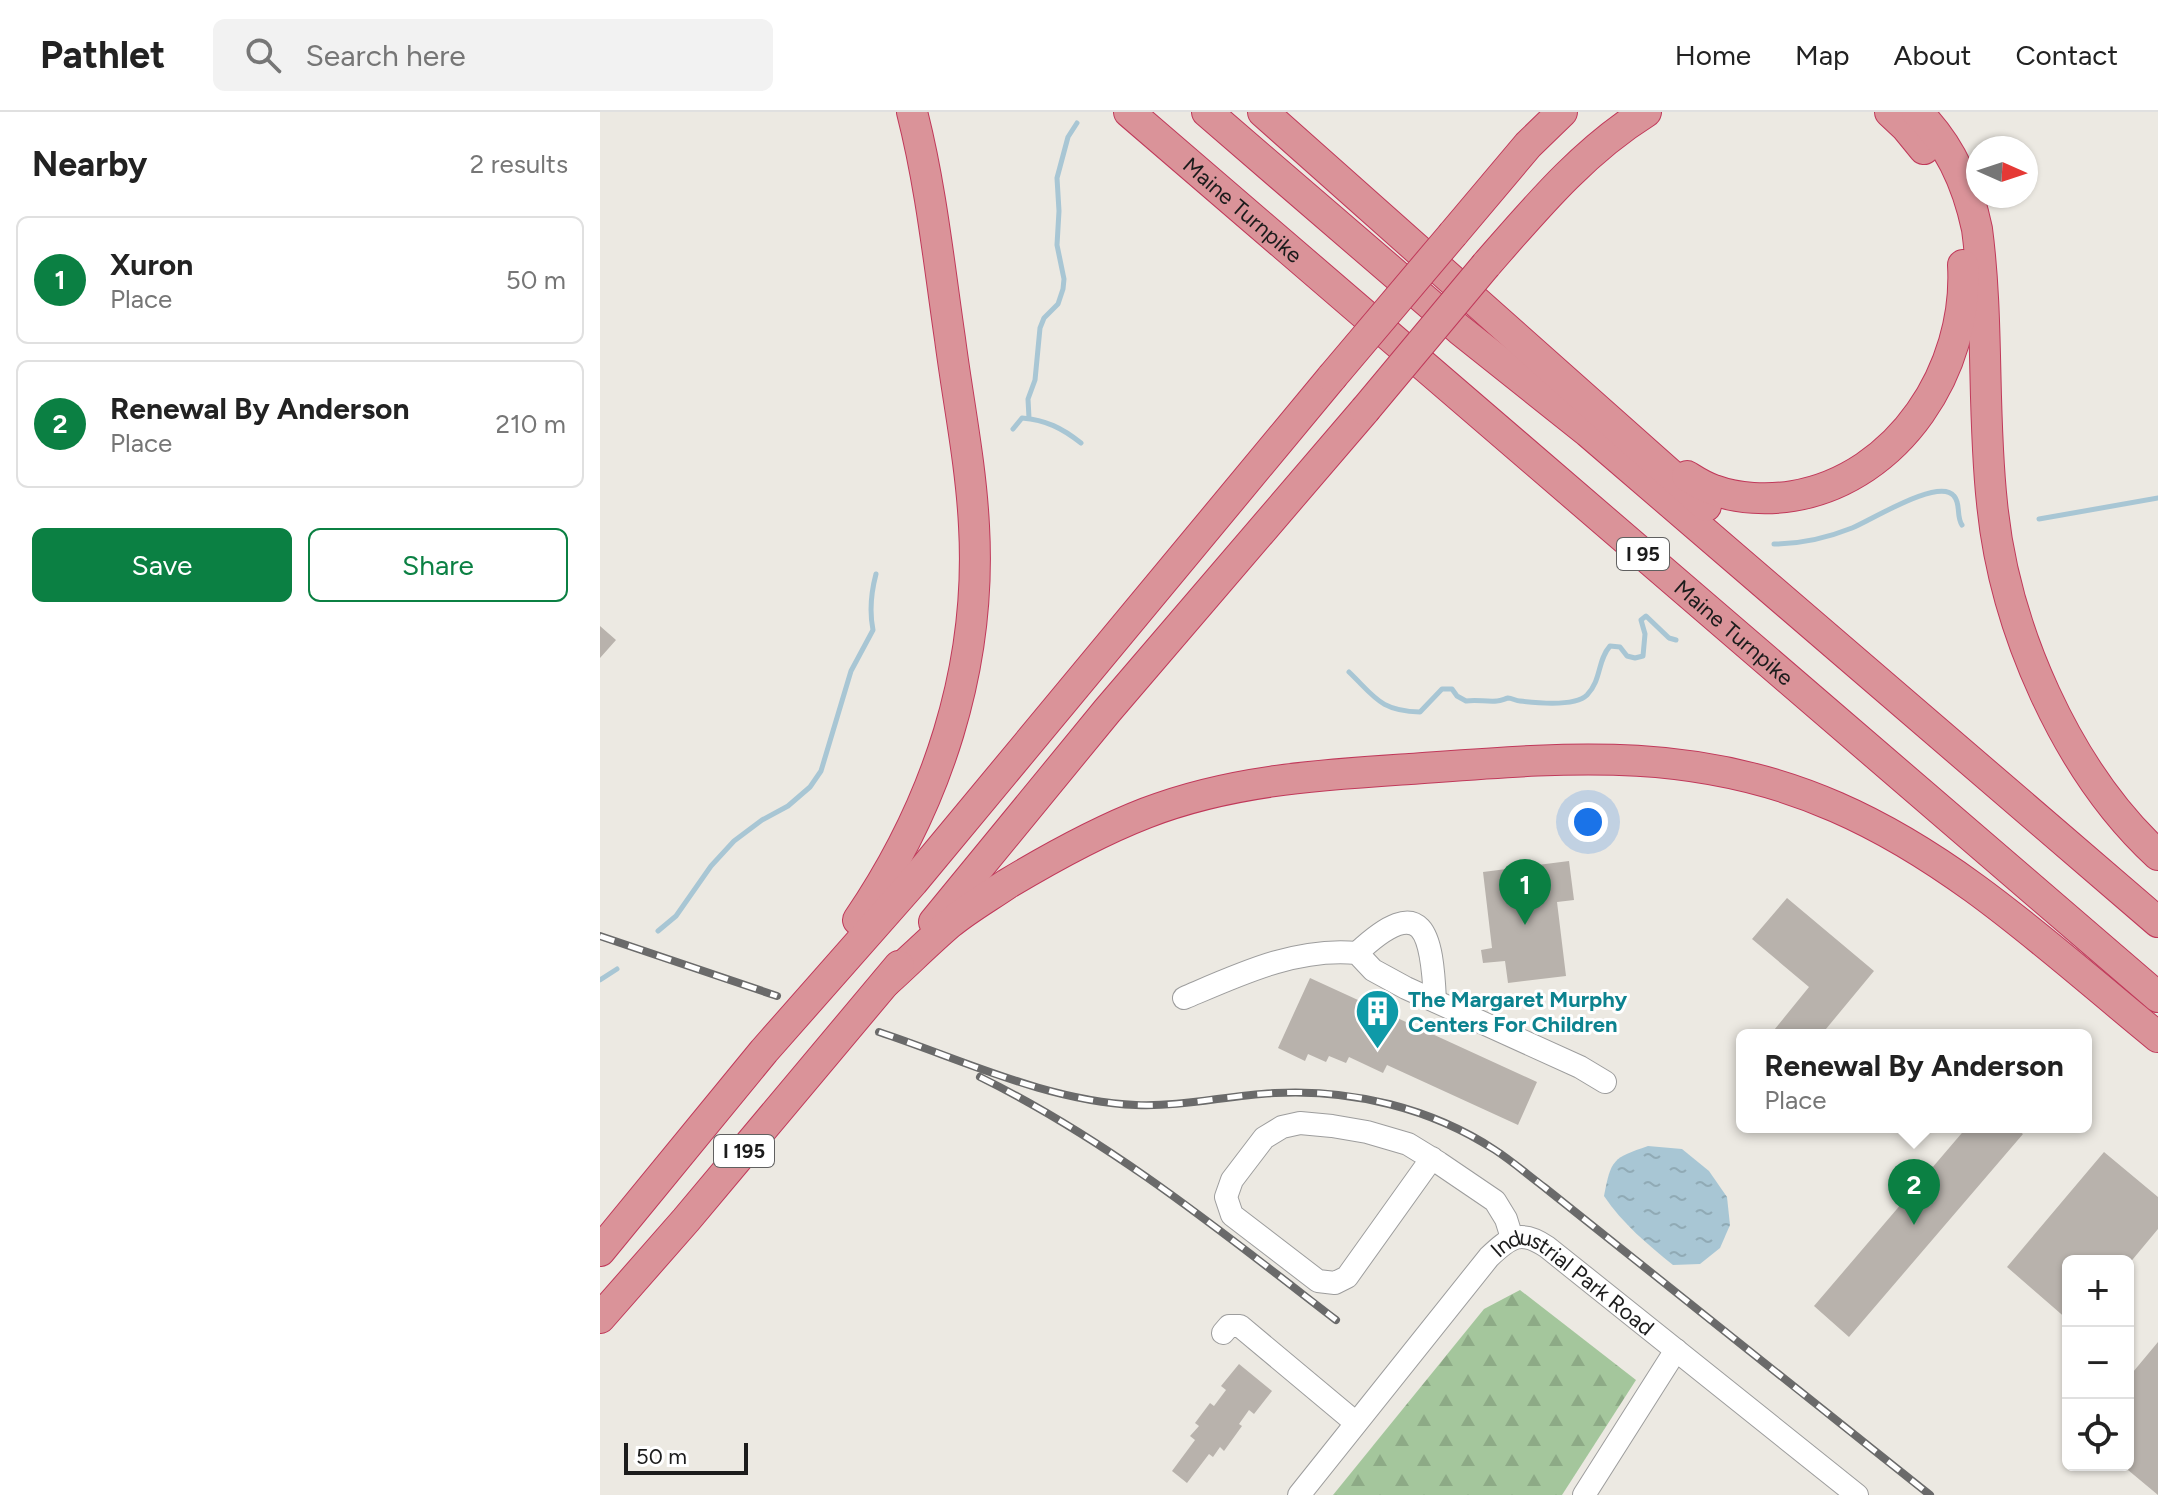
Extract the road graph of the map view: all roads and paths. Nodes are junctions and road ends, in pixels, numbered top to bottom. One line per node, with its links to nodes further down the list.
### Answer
1 (912, 112): 19 (highway)
2 (1129, 112): 15 (highway, Maine Turnpike / I 95)
3 (1207, 112): 12 (highway, I 95)
4 (1263, 112): 9 (highway)
5 (1562, 112): 19 (highway, bridge)
6 (1646, 112): 14 (highway, bridge)
7 (1890, 112): 9 (highway)
8 (1917, 112): 10 (highway)
9 (1646, 454): 11 (highway)
10 (2158, 855)
11 (2158, 898)
12 (2158, 922)
13 (1357, 953): 16 (street); 17 (street); 17 (street)
14 (886, 982): 18 (highway); 24 (highway, I 195)
15 (2158, 997)
16 (1184, 998)
17 (1435, 1001): 20 (street)
18 (2158, 1037)
19 (764, 1051): 23 (highway, I 195)
20 (1605, 1082)
21 (1432, 1158): 21 (street); 22 (street)
22 (1512, 1238): 26 (street, Industrial Park Road); 27 (street, Industrial Park Road)
23 (600, 1251)
24 (600, 1318)
25 (1223, 1333): 27 (street)
26 (1676, 1350): 29 (street); 30 (street, Industrial Park Road)
27 (1356, 1423): 28 (street, Industrial Park Road)
28 (1299, 1495)
29 (1584, 1495)
30 (1857, 1495)

